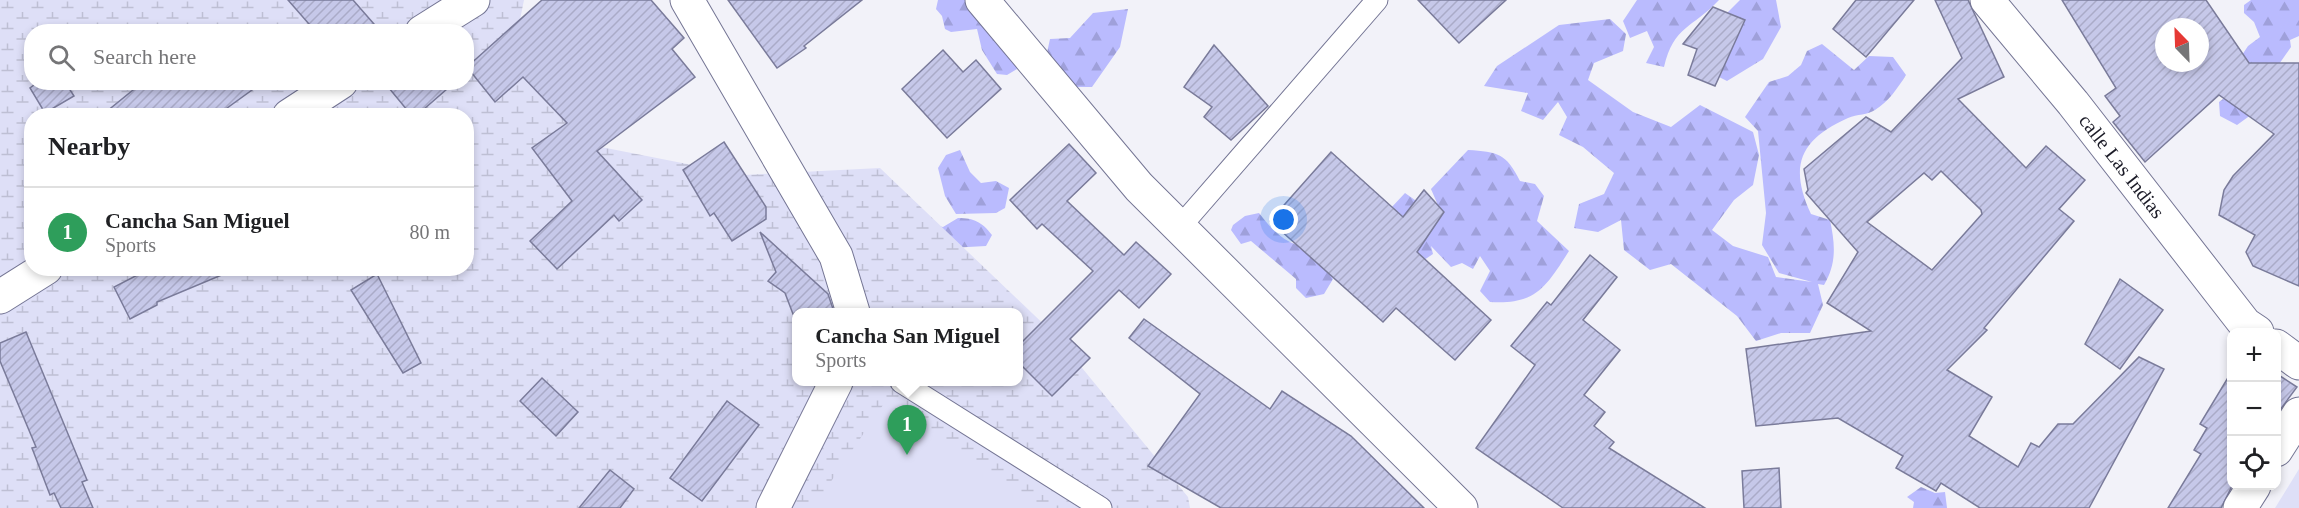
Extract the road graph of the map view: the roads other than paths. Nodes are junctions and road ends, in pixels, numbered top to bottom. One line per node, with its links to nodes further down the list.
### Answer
1 (473, 0): 6 (street)
2 (687, 0): 12 (street)
3 (982, 0): 9 (street)
4 (1377, 0): 9 (lane)
5 (1987, 0): 13 (street, calle Las Indias)
6 (436, 24)
7 (329, 90): 8 (street)
8 (301, 108)
9 (1179, 228): 23 (street)
10 (33, 276): 11 (street)
11 (0, 297)
12 (852, 308)
13 (2250, 328)
14 (2281, 349): 15 (street)
15 (2299, 363)
16 (834, 386): 21 (street)
17 (909, 386): 22 (lane)
18 (2299, 414): 19 (street)
19 (2281, 443)
20 (2251, 490): 24 (street)
21 (773, 508)
22 (1101, 508)
23 (1461, 508)
24 (2240, 508)

